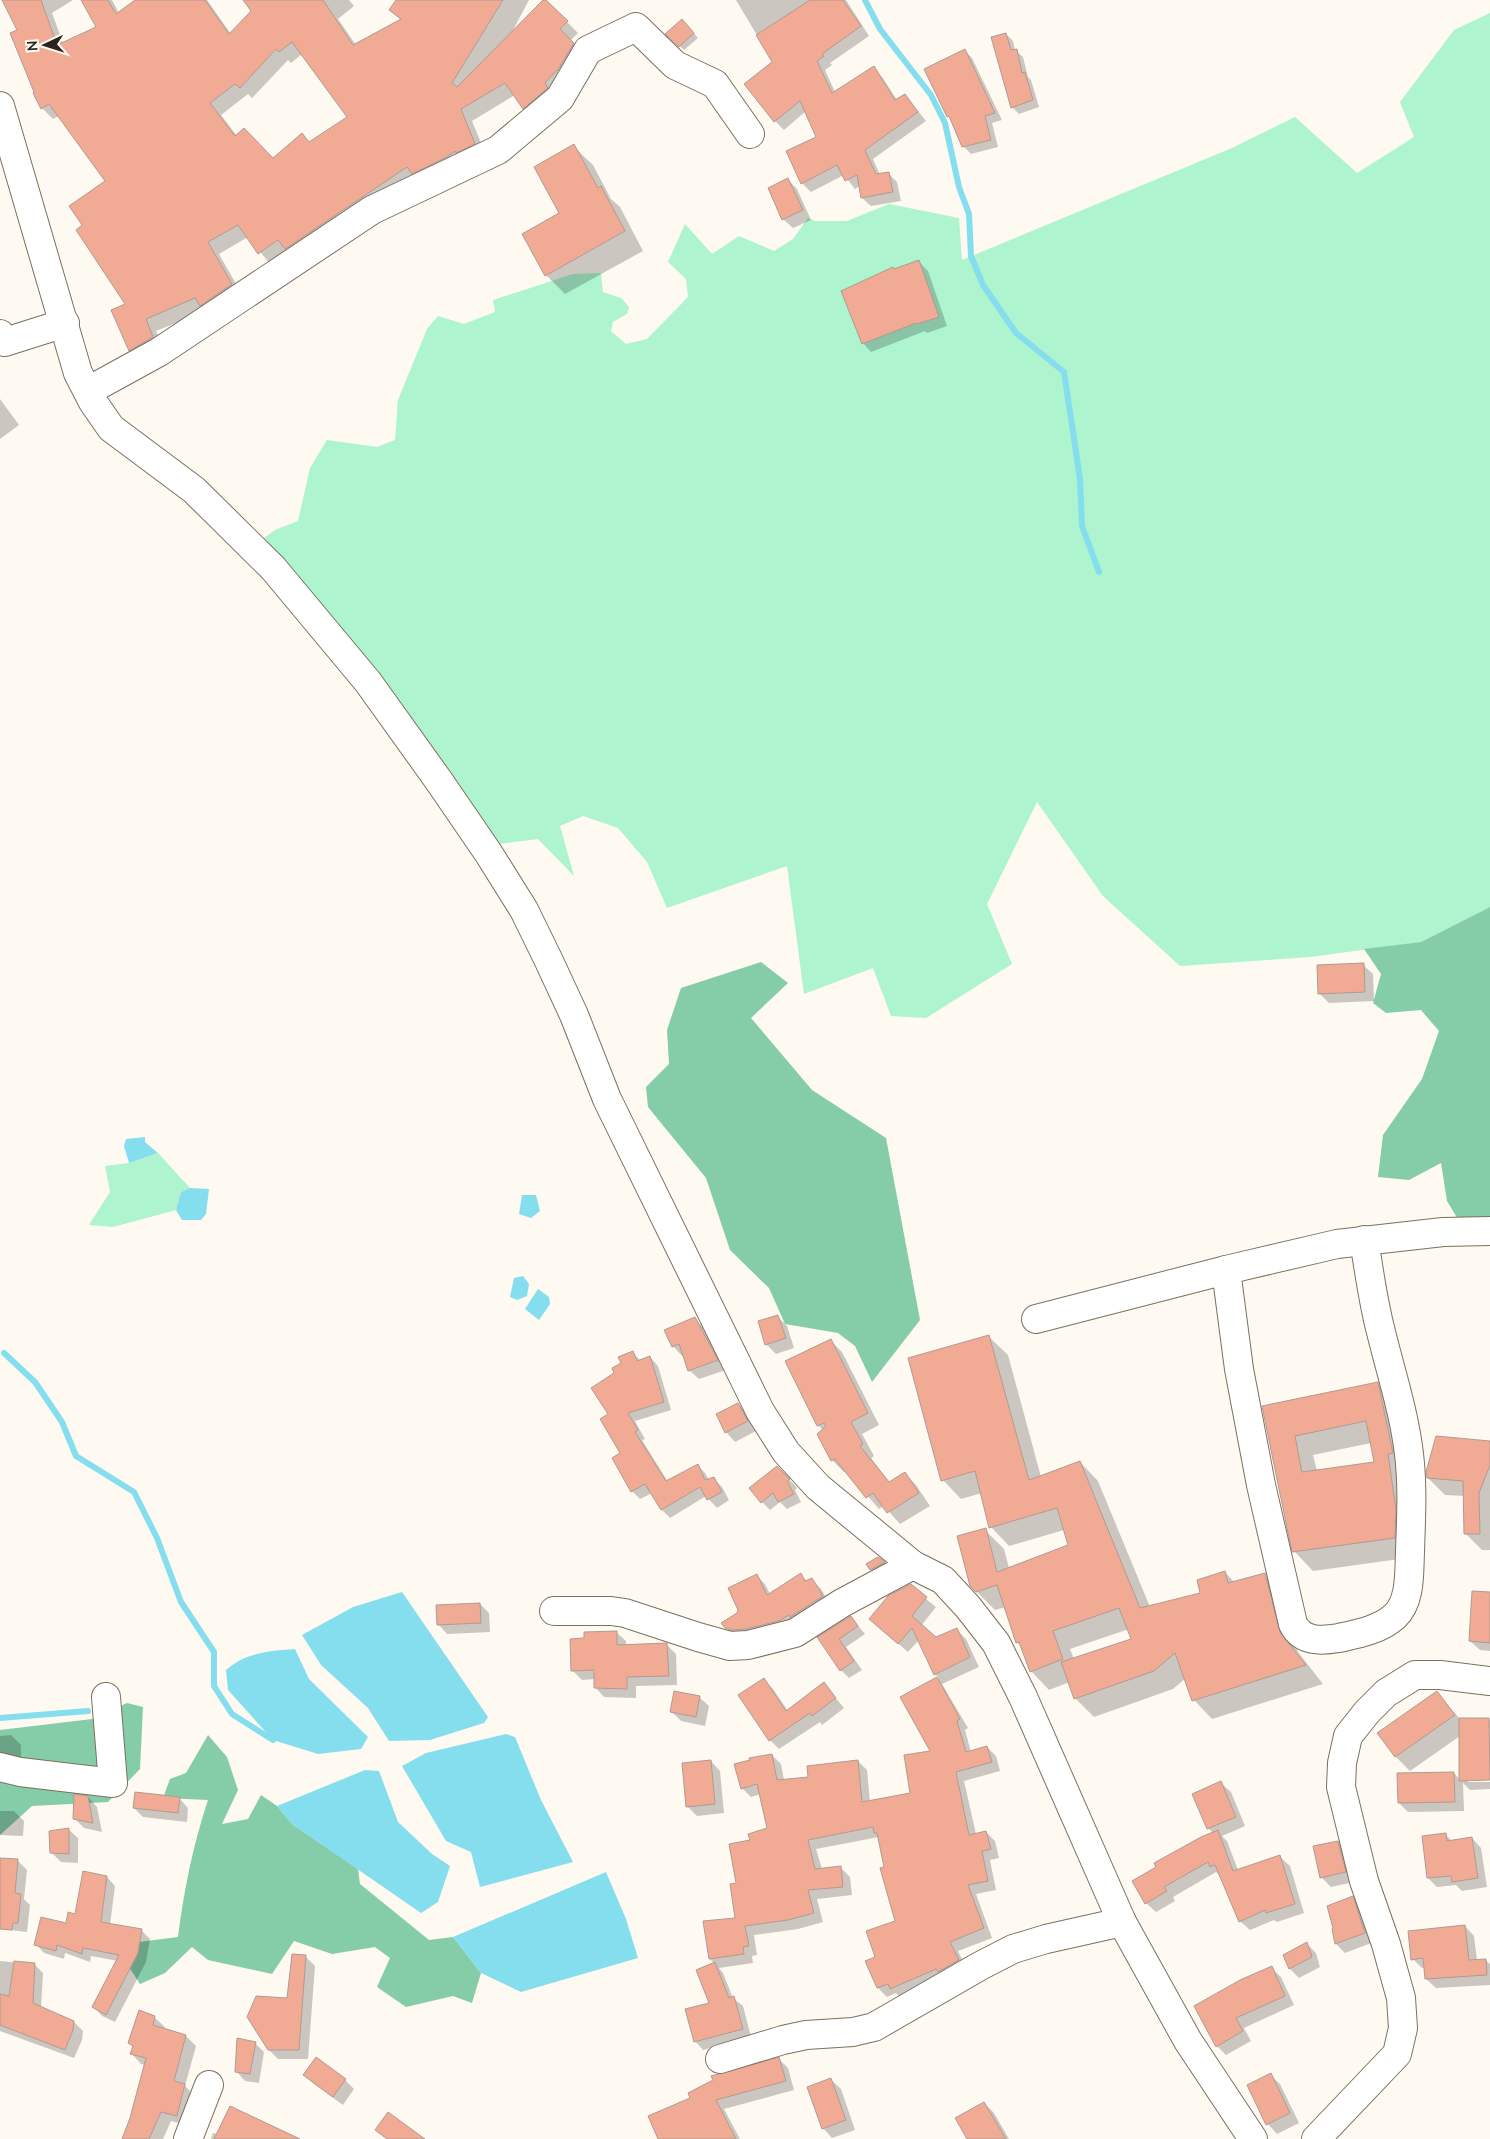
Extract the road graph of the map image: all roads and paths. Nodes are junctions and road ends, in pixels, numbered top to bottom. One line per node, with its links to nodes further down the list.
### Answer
1 (0, 106): 3 (street)
2 (750, 134): 5 (street)
3 (65, 323): 4 (street); 5 (street)
4 (0, 334)
5 (88, 391): 10 (street)
6 (1490, 1231): 7 (street)
7 (1364, 1240): 8 (street); 8 (street)
8 (1226, 1270): 9 (street)
9 (1036, 1319)
10 (913, 1565): 11 (street); 15 (street)
11 (554, 1610)
12 (1490, 1680): 20 (street)
13 (106, 1697): 14 (street)
14 (0, 1766)
15 (1122, 1922): 16 (street); 19 (street)
16 (720, 2059)
17 (209, 2085): 18 (street)
18 (188, 2139)
19 (1253, 2139)
20 (1316, 2139)

